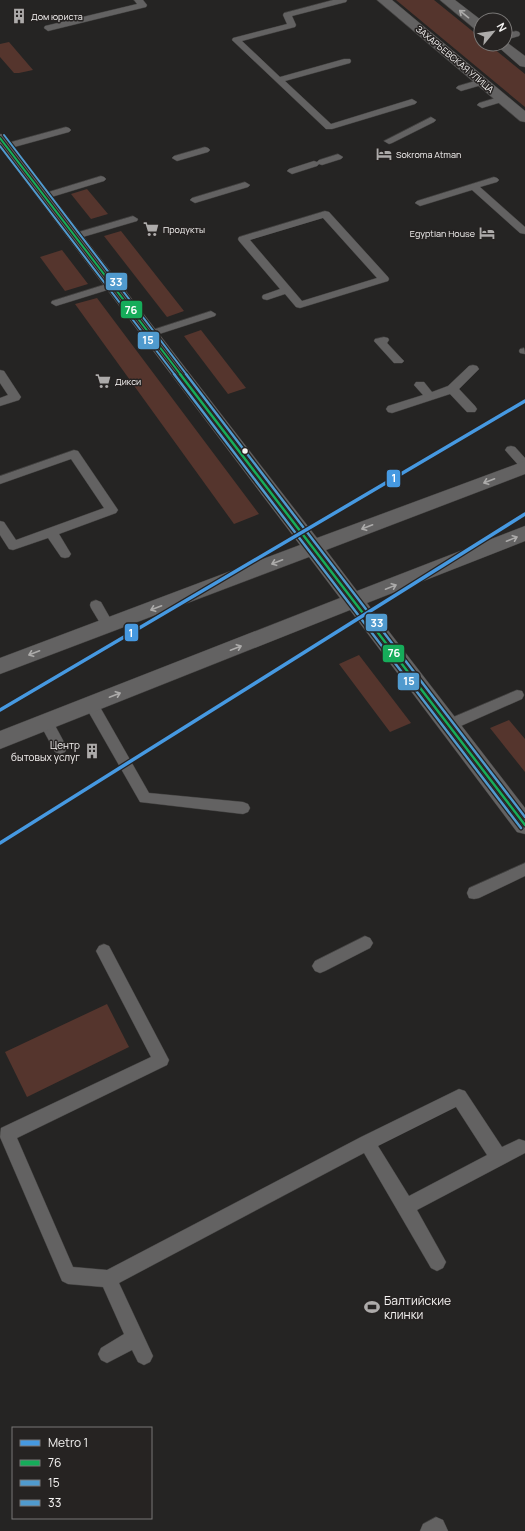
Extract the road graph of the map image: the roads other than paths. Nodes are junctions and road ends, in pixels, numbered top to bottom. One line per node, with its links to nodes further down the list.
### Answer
1 (138, 0): 6 (lane)
2 (343, 0): 12 (lane)
3 (384, 0): 13 (street, ЗАХАРЬЕВСКАЯ УЛИЦА)
4 (447, 0): 5 (street, one-way to 4)
5 (473, 21)
6 (48, 28)
7 (516, 34): 8 (lane)
8 (513, 35)
9 (512, 52): 11 (street)
10 (347, 60): 12 (lane)
11 (525, 62)
12 (278, 80): 16 (lane)
13 (482, 82): 14 (lane); 17 (street, ЗАХАРЬЕВСКАЯ УЛИЦА)
14 (462, 88)
15 (525, 101): 17 (street)
16 (412, 102)
17 (506, 102): 18 (lane); 19 (street, ЗАХАРЬЕВСКАЯ УЛИЦА)
18 (482, 104)
19 (525, 118)
20 (431, 120): 22 (lane)
21 (66, 130): 23 (lane)
22 (389, 141)
23 (3, 142): 32 (street)
24 (205, 150): 26 (lane)
25 (338, 157): 27 (lane)
26 (177, 158)
27 (292, 171)
28 (101, 179): 32 (lane)
29 (494, 180): 31 (lane)
30 (245, 185): 33 (lane)
31 (473, 186): 34 (lane); 36 (lane)
32 (44, 196): 37 (street)
33 (195, 200)
34 (420, 203)
35 (133, 219): 37 (lane)
36 (524, 231)
37 (76, 236): 38 (street)
38 (113, 285): 41 (lane); 43 (street)
39 (287, 290): 39 (lane); 40 (lane)
40 (267, 297)
41 (56, 303)
42 (211, 314): 43 (lane)
43 (150, 334): 60 (street)
44 (384, 340): 45 (lane)
45 (398, 361)
46 (473, 369): 49 (lane)
47 (0, 374): 51 (lane)
48 (420, 385): 50 (lane)
49 (452, 389): 50 (lane); 52 (lane)
50 (430, 396): 53 (lane)
51 (0, 402)
52 (471, 408)
53 (392, 409)
54 (511, 450): 55 (lane)
55 (525, 466): 60 (street, one-way to 60)
56 (0, 480): 58 (lane)
57 (0, 525): 58 (lane)
58 (51, 532): 61 (lane)
59 (525, 533): 62 (street, one-way to 59)
60 (314, 548): 62 (street); 64 (street, one-way to 64)
61 (65, 554)
62 (354, 601): 67 (street, one-way to 62); 69 (street)
63 (96, 605): 64 (lane)
64 (108, 626): 65 (street, one-way to 65)
65 (0, 666)
66 (517, 695): 69 (lane)
67 (91, 704): 68 (street); 72 (lane)
68 (46, 722): 70 (street); 71 (lane)
69 (449, 725): 73 (street)
70 (0, 740)
71 (60, 748)
72 (243, 808)
73 (525, 825)
74 (525, 869): 75 (lane)
75 (474, 893)
76 (366, 943): 78 (lane)
77 (104, 951): 84 (lane)
78 (320, 966)
79 (367, 1143): 81 (lane); 82 (lane); 84 (lane)
80 (519, 1147): 81 (lane)
81 (499, 1158): 82 (lane)
82 (406, 1207): 83 (lane)
83 (437, 1262)
84 (108, 1279): 85 (lane)
85 (136, 1338): 86 (lane); 87 (lane)
86 (107, 1354)
87 (144, 1356)
88 (430, 1531): 89 (lane)
89 (438, 1531)

